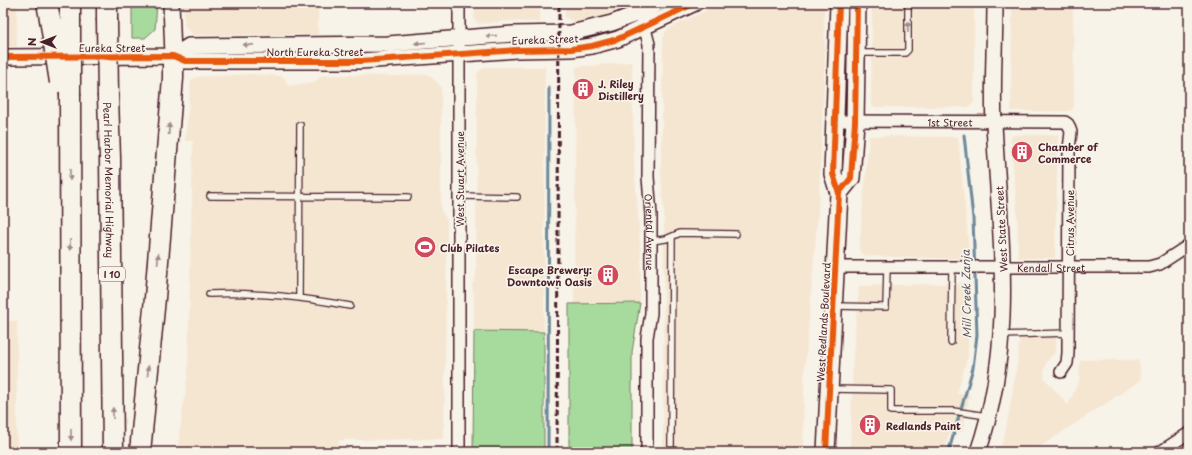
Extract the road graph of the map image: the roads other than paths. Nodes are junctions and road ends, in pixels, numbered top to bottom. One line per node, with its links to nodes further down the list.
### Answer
1 (171, 3): 17 (street)
2 (458, 3): 14 (street, West Stuart Avenue)
3 (659, 3): 9 (street, Eureka Street)
4 (694, 3): 13 (street, Eureka Street)
5 (839, 3): 20 (main road, West Redlands Boulevard)
6 (857, 3): 15 (main road)
7 (908, 3): 15 (lane, one-way to 7)
8 (995, 3): 23 (street, West State Street)
9 (640, 8): 13 (street, Oriental Avenue); 14 (street, Eureka Street, one-way to 14)
10 (49, 11): 19 (highway, bridge)
11 (70, 11): 19 (highway, bridge)
12 (107, 11): 52 (highway, Pearl Harbor Memorial Highway / I 10, one-way to 12, bridge)
13 (644, 27): 16 (street, Eureka Street); 33 (street, Oriental Avenue)
14 (459, 39): 16 (street, West Stuart Avenue); 17 (street, North Eureka Street, one-way to 17)
15 (856, 52): 21 (main road)
16 (459, 55): 17 (street, North Eureka Street); 29 (street, West Stuart Avenue)
17 (173, 56): 18 (street, Eureka Street); 53 (highway, one-way to 17)
18 (3, 58)
19 (66, 93): 51 (highway, one-way to 51)
20 (835, 121): 21 (street, 1st Street); 25 (main road, West Redlands Boulevard)
21 (855, 122): 23 (street, 1st Street); 25 (main road)
22 (1065, 122): 23 (street, 1st Street); 39 (street, Citrus Avenue)
23 (994, 123): 38 (street, West State Street)
24 (300, 125): 27 (lane)
25 (839, 193): 35 (main road, West Redlands Boulevard)
26 (210, 196): 27 (lane)
27 (299, 196): 28 (lane); 41 (lane)
28 (408, 196)
29 (460, 196): 30 (lane); 54 (street, West Stuart Avenue)
30 (517, 197)
31 (736, 234): 32 (lane)
32 (672, 237): 33 (lane); 56 (lane)
33 (651, 241): 55 (street, Oriental Avenue)
34 (1189, 245): 39 (street, Kendall Street)
35 (836, 267): 36 (street, Kendall Street); 43 (main road, West Redlands Boulevard)
36 (887, 267): 37 (street, Kendall Street); 43 (lane)
37 (952, 268): 38 (street, Kendall Street); 46 (lane)
38 (1003, 268): 39 (street, Kendall Street); 45 (street, West State Street)
39 (1069, 268): 44 (street, Citrus Avenue)
40 (209, 294): 41 (lane)
41 (299, 297): 42 (lane)
42 (350, 306)
43 (833, 306): 48 (main road, West Redlands Boulevard)
44 (1068, 333): 45 (lane); 47 (street, Citrus Avenue)
45 (1002, 335): 49 (street, West State Street)
46 (951, 342)
47 (1061, 372)
48 (829, 389): 49 (lane); 57 (main road, West Redlands Boulevard)
49 (989, 416): 58 (street, West State Street)
50 (1189, 433): 59 (street)
51 (71, 452)
52 (114, 452)
53 (140, 452)
54 (459, 452)
55 (647, 452)
56 (671, 452)
57 (826, 452)
58 (978, 452)
59 (1160, 452)

